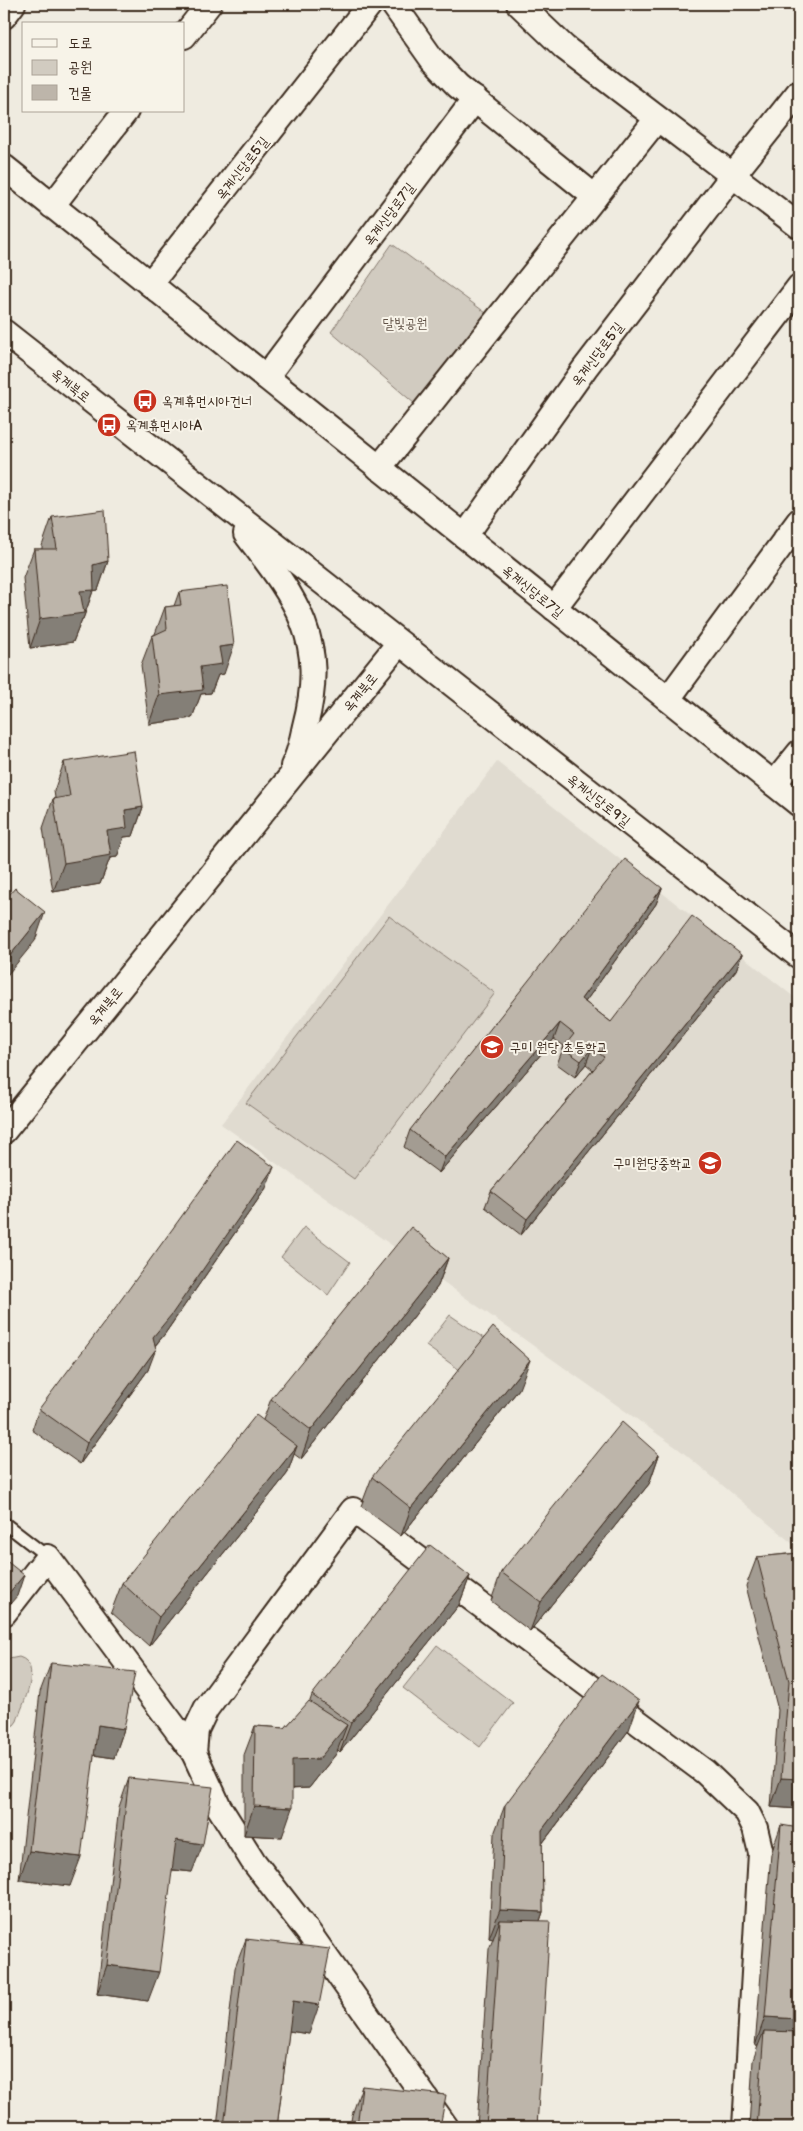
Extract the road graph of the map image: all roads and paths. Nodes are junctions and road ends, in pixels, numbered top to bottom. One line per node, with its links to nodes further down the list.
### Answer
1 (14, 4): 6 (street)
2 (209, 4): 7 (street)
3 (370, 4): 17 (street, 옥계신당로5길)
4 (393, 4): 9 (street)
5 (519, 4): 11 (street)
6 (4, 16)
7 (185, 35)
8 (799, 92): 13 (street, 옥계신당로5길)
9 (475, 99): 14 (street); 20 (street, 옥계신당로7길)
10 (125, 112): 15 (street)
11 (657, 119): 13 (street); 14 (street)
12 (4, 167): 15 (street, 옥계신당로7길)
13 (733, 175): 16 (street); 24 (street, 옥계신당로5길)
14 (595, 197): 21 (street)
15 (52, 206): 17 (street, 옥계신당로7길)
16 (799, 226)
17 (150, 284): 20 (street, 옥계신당로7길)
18 (799, 286): 25 (street)
19 (4, 332): 22 (street, 옥계북로)
20 (266, 377): 21 (street, 옥계신당로7길)
21 (379, 468): 24 (street, 옥계신당로7길)
22 (225, 506): 26 (street, 옥계북로); 30 (street)
23 (799, 521): 27 (street)
24 (465, 536): 25 (street, 옥계신당로7길)
25 (554, 608): 27 (street, 옥계신당로7길)
26 (399, 643): 30 (street, 옥계북로); 32 (street, 옥계신당로9길)
27 (668, 698): 29 (street, 옥계신당로7길)
28 (799, 753): 29 (street)
29 (774, 784): 31 (street, 옥계신당로7길)
30 (273, 800): 33 (street, 옥계북로)
31 (799, 804)
32 (799, 956)
33 (4, 1131)
34 (4, 1523): 35 (lane)
35 (48, 1557): 36 (street); 37 (street)
36 (4, 1614)
37 (194, 1753): 38 (street); 39 (street)
38 (446, 2127)
39 (745, 2127)

